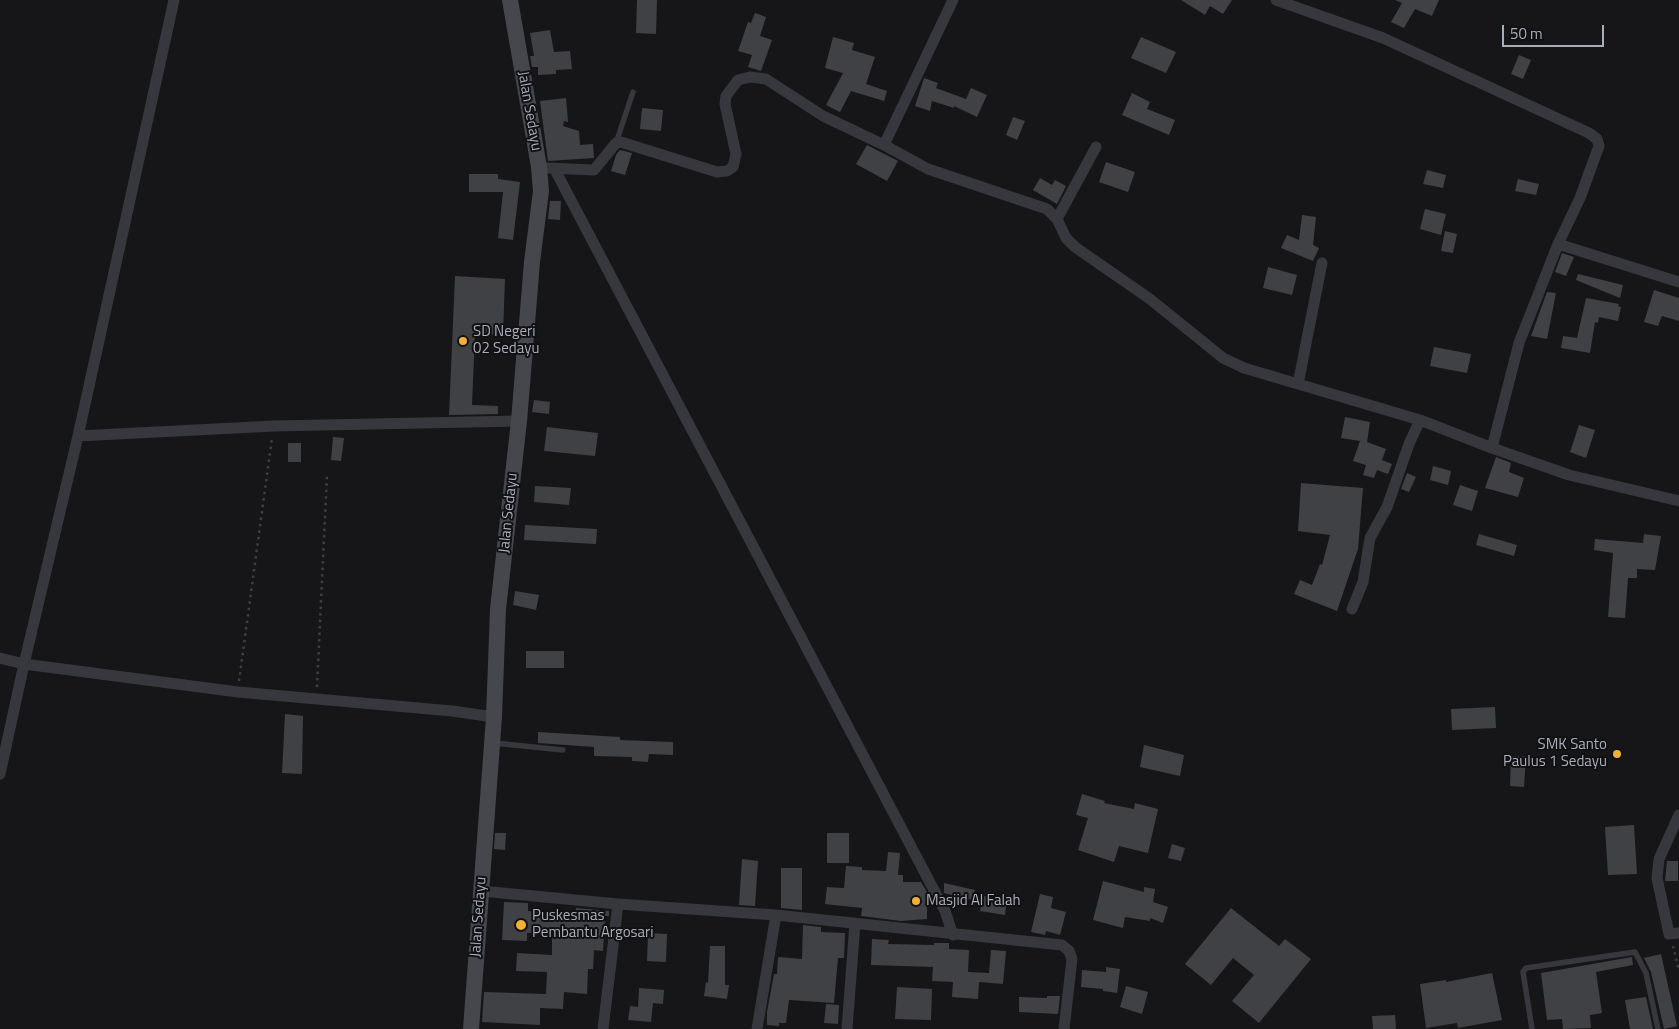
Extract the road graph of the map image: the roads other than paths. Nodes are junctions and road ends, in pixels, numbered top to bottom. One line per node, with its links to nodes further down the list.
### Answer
1 (174, 0): 17 (street)
2 (510, 0): 9 (street, Jalan Sedayu)
3 (953, 0): 7 (street)
4 (1276, 0): 11 (street)
5 (633, 92): 6 (lane)
6 (616, 143): 7 (street); 9 (street)
7 (884, 145): 10 (street)
8 (1096, 147): 10 (street)
9 (546, 168): 16 (street, Jalan Sedayu); 33 (street)
10 (1057, 220): 14 (street)
11 (1558, 244): 13 (street); 18 (street)
12 (1322, 263): 14 (street)
13 (1679, 282)
14 (1298, 384): 15 (street)
15 (1420, 420): 18 (street); 20 (street)
16 (519, 421): 17 (street); 23 (street, Jalan Sedayu)
17 (78, 436): 22 (street)
18 (1492, 448): 19 (street)
19 (1679, 501)
20 (1352, 609)
21 (0, 658): 22 (street)
22 (24, 664): 23 (street); 26 (street)
23 (494, 717): 24 (street, Jalan Sedayu)
24 (492, 742): 25 (lane); 28 (street, Jalan Sedayu)
25 (563, 750)
26 (0, 774)
27 (1679, 815): 32 (street)
28 (481, 891): 29 (street); 34 (street, Jalan Sedayu)
29 (618, 904): 30 (street); 35 (street)
30 (776, 915): 31 (street); 36 (street)
31 (855, 923): 33 (street); 37 (street)
32 (1679, 933)
33 (953, 934): 38 (street)
34 (471, 1029)
35 (603, 1029)
36 (757, 1029)
37 (847, 1029)
38 (1064, 1029)
39 (1532, 1029): 40 (lane)
40 (1658, 1029)

